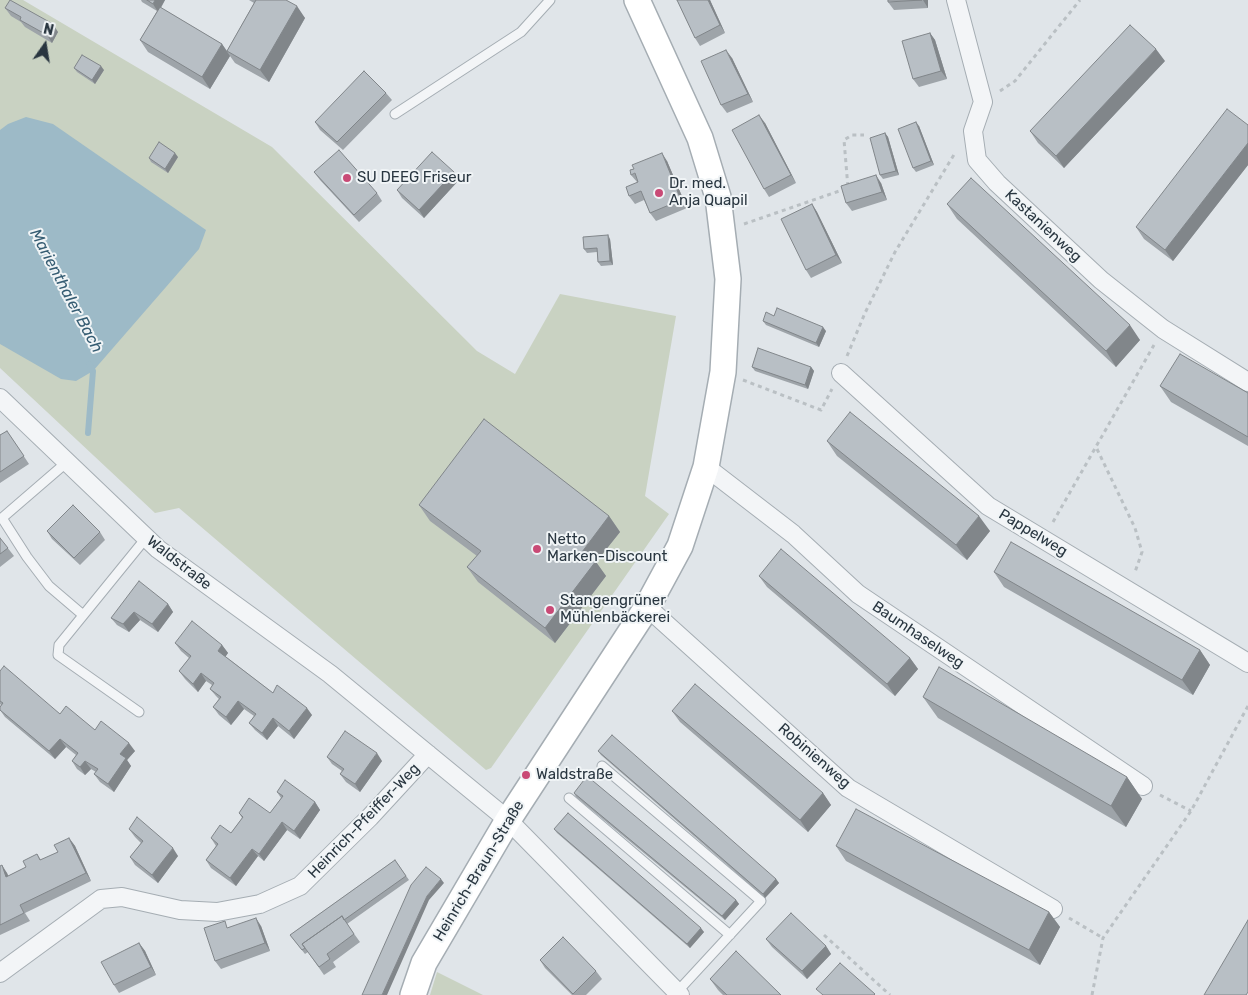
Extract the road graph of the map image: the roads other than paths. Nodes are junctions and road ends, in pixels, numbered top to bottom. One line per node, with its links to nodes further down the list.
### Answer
1 (550, 0): 4 (lane)
2 (637, 0): 9 (street, Heinrich-Braun-Straße)
3 (956, 0): 6 (street, Kastanienweg)
4 (395, 114)
5 (841, 373): 13 (street, Pappelweg)
6 (1248, 382)
7 (0, 398): 8 (street, Waldstraße)
8 (67, 462): 10 (street, Waldstraße); 12 (lane)
9 (706, 467): 11 (street, Heinrich-Braun-Straße); 17 (street, Baumhaselweg)
10 (146, 538): 12 (lane); 15 (street, Waldstraße)
11 (647, 607): 19 (street, Heinrich-Braun-Straße); 20 (street, Robinienweg)
12 (83, 615): 14 (lane)
13 (1248, 664)
14 (139, 712)
15 (428, 754): 19 (street, Waldstraße); 22 (street, Heinrich-Pfeiffer-Weg)
16 (602, 766): 21 (lane)
17 (1143, 786)
18 (569, 798): 21 (lane)
19 (508, 820): 23 (street, Waldstraße); 24 (street, Heinrich-Braun-Straße)
20 (1053, 909)
21 (730, 935): 23 (lane)
22 (0, 973)
23 (679, 994)
24 (413, 995)

